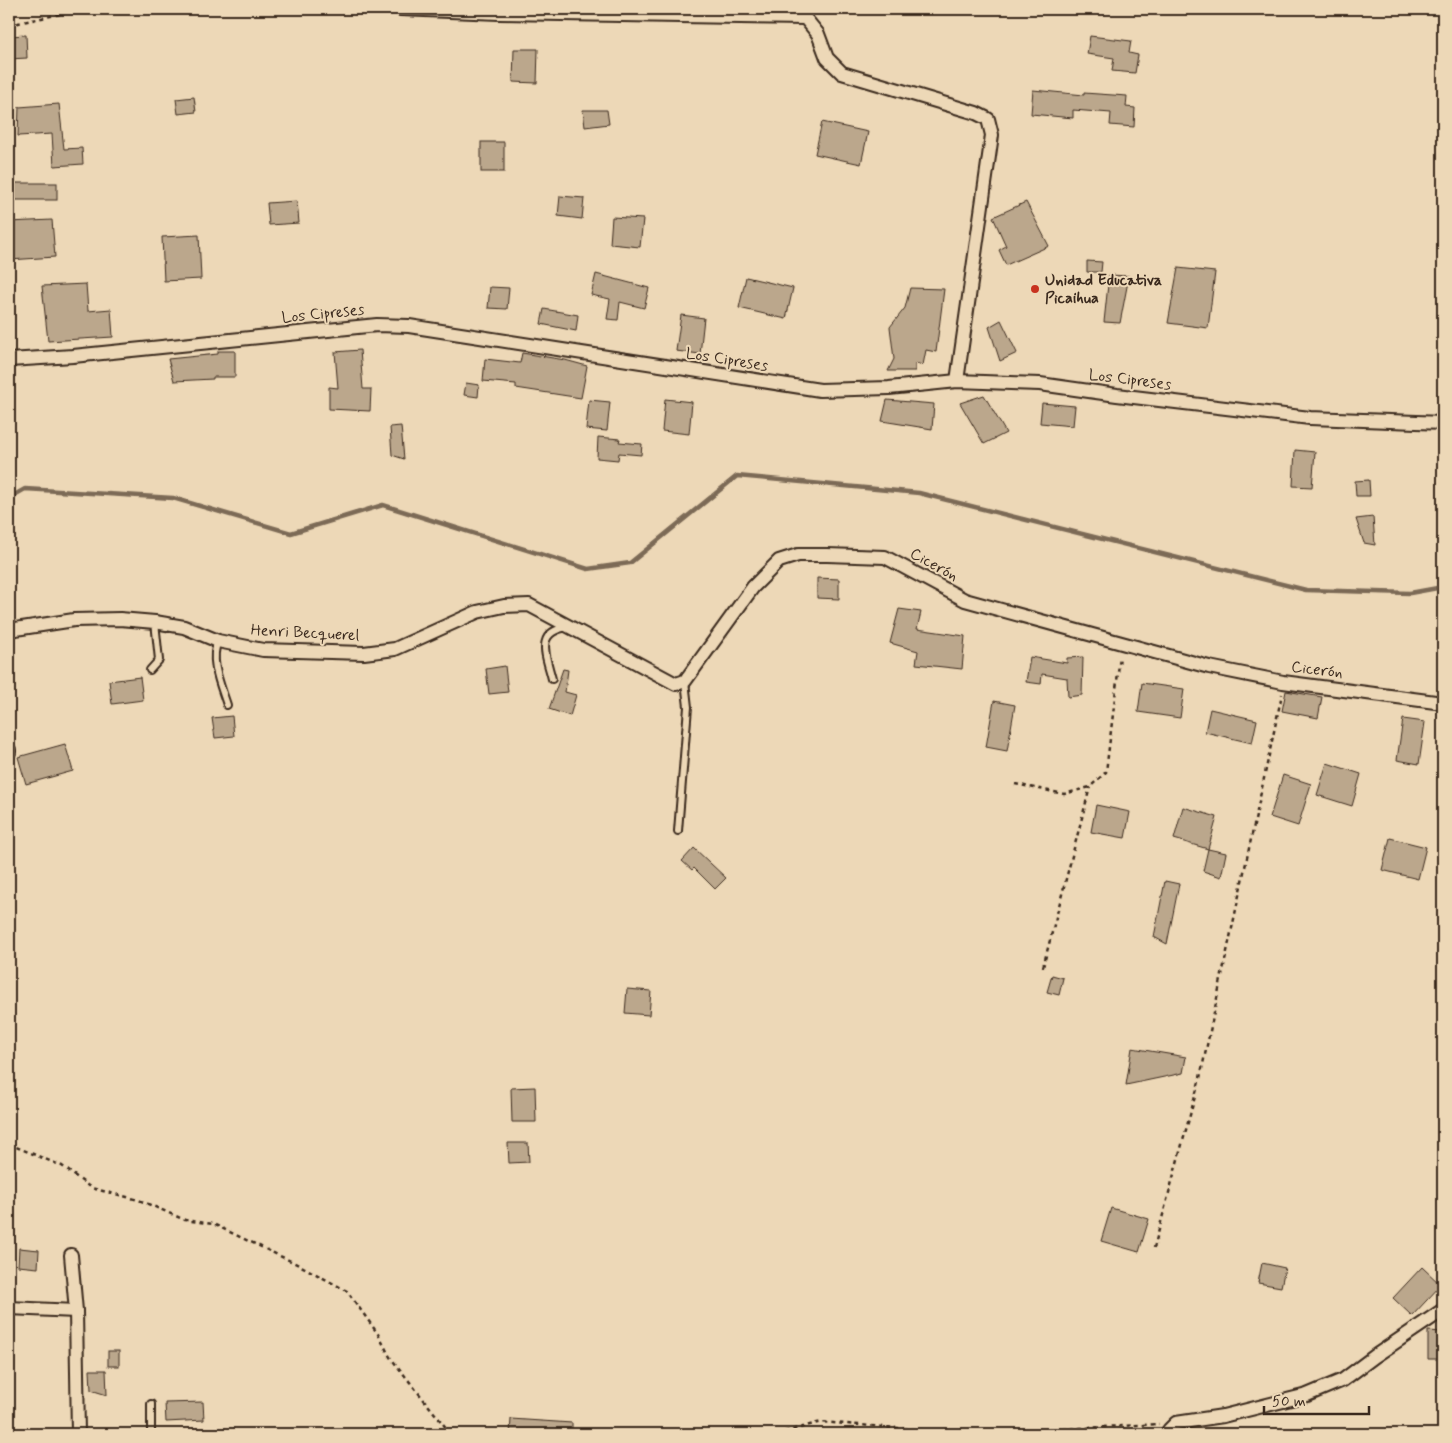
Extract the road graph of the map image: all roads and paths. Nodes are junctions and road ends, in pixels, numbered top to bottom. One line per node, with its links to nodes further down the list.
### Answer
1 (94, 9): 5 (path)
2 (104, 9): 3 (path)
3 (162, 9)
4 (400, 9): 7 (street)
5 (9, 25)
6 (9, 360): 7 (street, Los Cipreses)
7 (957, 381): 8 (street, Los Cipreses)
8 (1443, 423)
9 (155, 622): 11 (street, Henri Becquerel); 12 (street, Henri Becquerel); 14 (lane)
10 (569, 627): 12 (street, Henri Becquerel); 15 (lane); 16 (street)
11 (9, 630)
12 (218, 641): 19 (lane)
13 (1122, 642): 16 (street, Cicerón); 17 (street, Cicerón); 21 (path)
14 (150, 670)
15 (552, 679)
16 (685, 681): 22 (lane)
17 (1283, 682): 18 (street, Cicerón); 25 (path)
18 (1443, 703)
19 (227, 705)
20 (1015, 784): 21 (path)
21 (1090, 787): 23 (path)
22 (678, 831)
23 (1043, 967)
24 (9, 1144): 34 (path)
25 (1154, 1248)
26 (71, 1254): 29 (street)
27 (9, 1308): 29 (street)
28 (1443, 1310): 31 (street)
29 (76, 1311): 32 (street)
30 (151, 1404): 33 (lane)
31 (1174, 1429): 35 (path)
32 (78, 1434)
33 (152, 1434)
34 (451, 1434)
35 (777, 1434)

